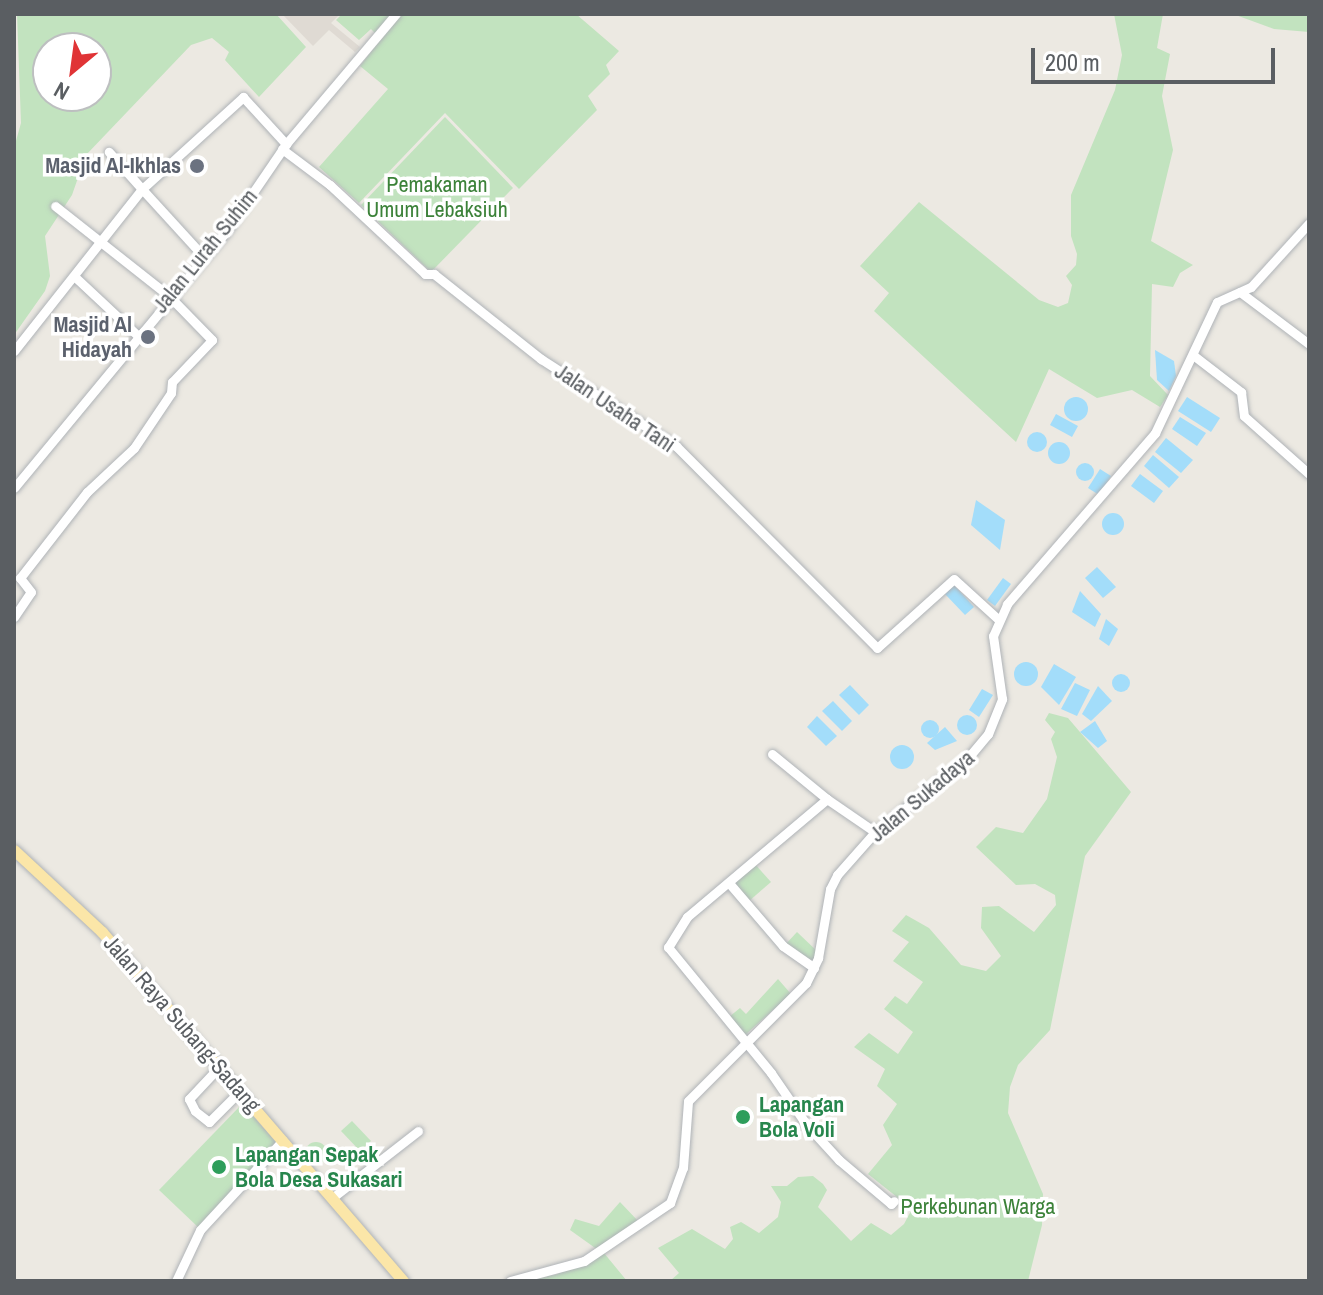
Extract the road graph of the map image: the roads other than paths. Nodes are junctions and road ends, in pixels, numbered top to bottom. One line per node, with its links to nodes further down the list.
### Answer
1 (396, 14): 2 (street, Jalan Lurah Suhim)
2 (284, 147): 4 (street, Jalan Usaha Tani); 9 (street, Jalan Lurah Suhim); 20 (street, Jalan Usaha Tani)
3 (109, 152): 4 (street)
4 (142, 189): 8 (street); 9 (street)
5 (55, 206): 8 (street)
6 (1309, 223): 7 (street)
7 (1304, 238): 11 (street)
8 (99, 240): 10 (street); 12 (street)
9 (204, 257): 12 (street, Jalan Lurah Suhim)
10 (74, 276): 13 (street); 15 (street)
11 (1240, 292): 14 (street); 16 (street)
12 (169, 296): 13 (street, Jalan Lurah Suhim); 19 (street)
13 (137, 335): 18 (street, Jalan Lurah Suhim)
14 (1309, 344)
15 (14, 351)
16 (1193, 355): 17 (street); 20 (street)
17 (1309, 474)
18 (14, 488)
19 (14, 617)
20 (998, 619): 23 (street, Jalan Sukadaya)
21 (772, 754): 22 (street)
22 (827, 799): 23 (street); 25 (street)
23 (875, 832): 26 (street, Jalan Sukadaya)
24 (14, 850): 28 (main road, Jalan Raya Subang-Sadang)
25 (729, 883): 26 (street); 27 (street)
26 (814, 968): 27 (street, Jalan Sukadaya)
27 (745, 1039): 33 (street); 36 (street, Jalan Sukadaya)
28 (219, 1067): 29 (main road, Jalan Raya Subang-Sadang); 29 (street)
29 (240, 1091): 31 (main road, Jalan Raya Subang-Sadang)
30 (418, 1131): 32 (street)
31 (283, 1140): 32 (main road, Jalan Raya Subang-Sadang); 34 (street)
32 (332, 1198): 35 (main road, Jalan Raya Subang-Sadang)
33 (894, 1201)
34 (176, 1281)
35 (403, 1281)
36 (510, 1281)

